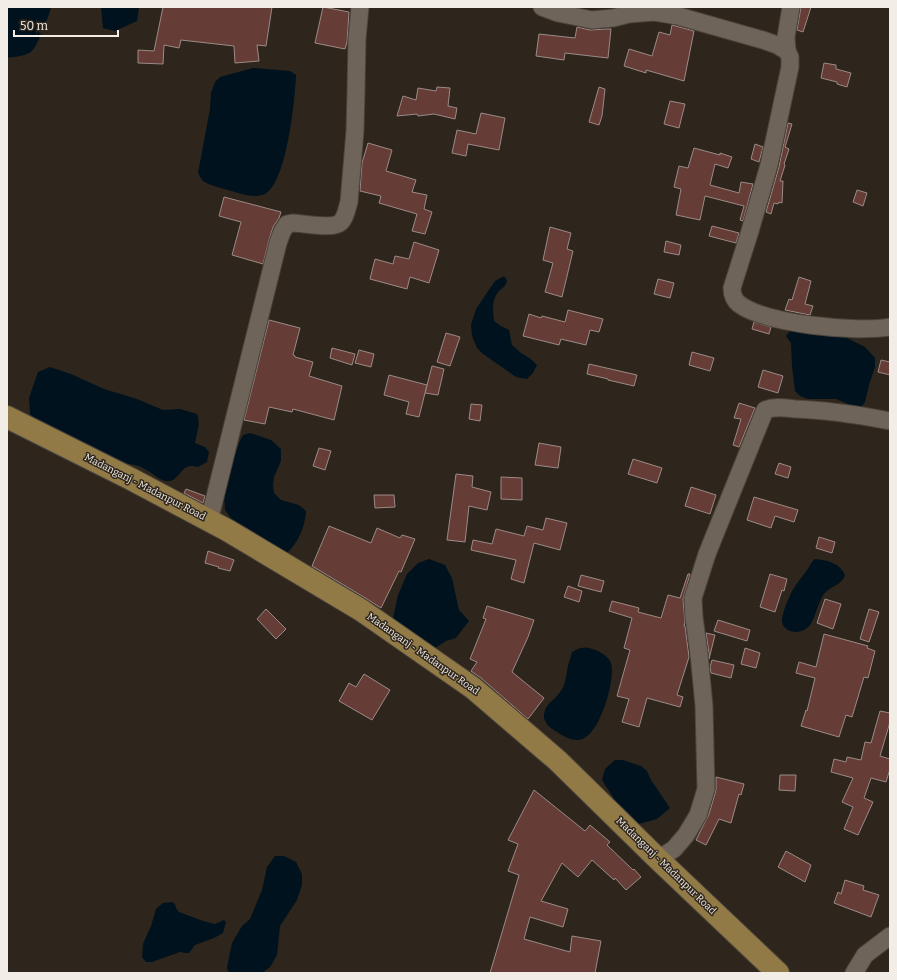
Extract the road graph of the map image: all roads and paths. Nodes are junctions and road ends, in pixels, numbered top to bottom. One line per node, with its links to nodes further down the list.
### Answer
1 (360, 7): 8 (street)
2 (542, 7): 4 (street)
3 (791, 7): 4 (street)
4 (787, 50): 5 (street)
5 (890, 327)
6 (7, 417): 8 (main road, Madanganj - Madanpur Road)
7 (890, 421): 9 (street)
8 (209, 520): 9 (main road, Madanganj - Madanpur Road)
9 (658, 859): 11 (main road, Madanganj - Madanpur Road)
10 (890, 936): 12 (street)
11 (778, 973)
12 (854, 973)

